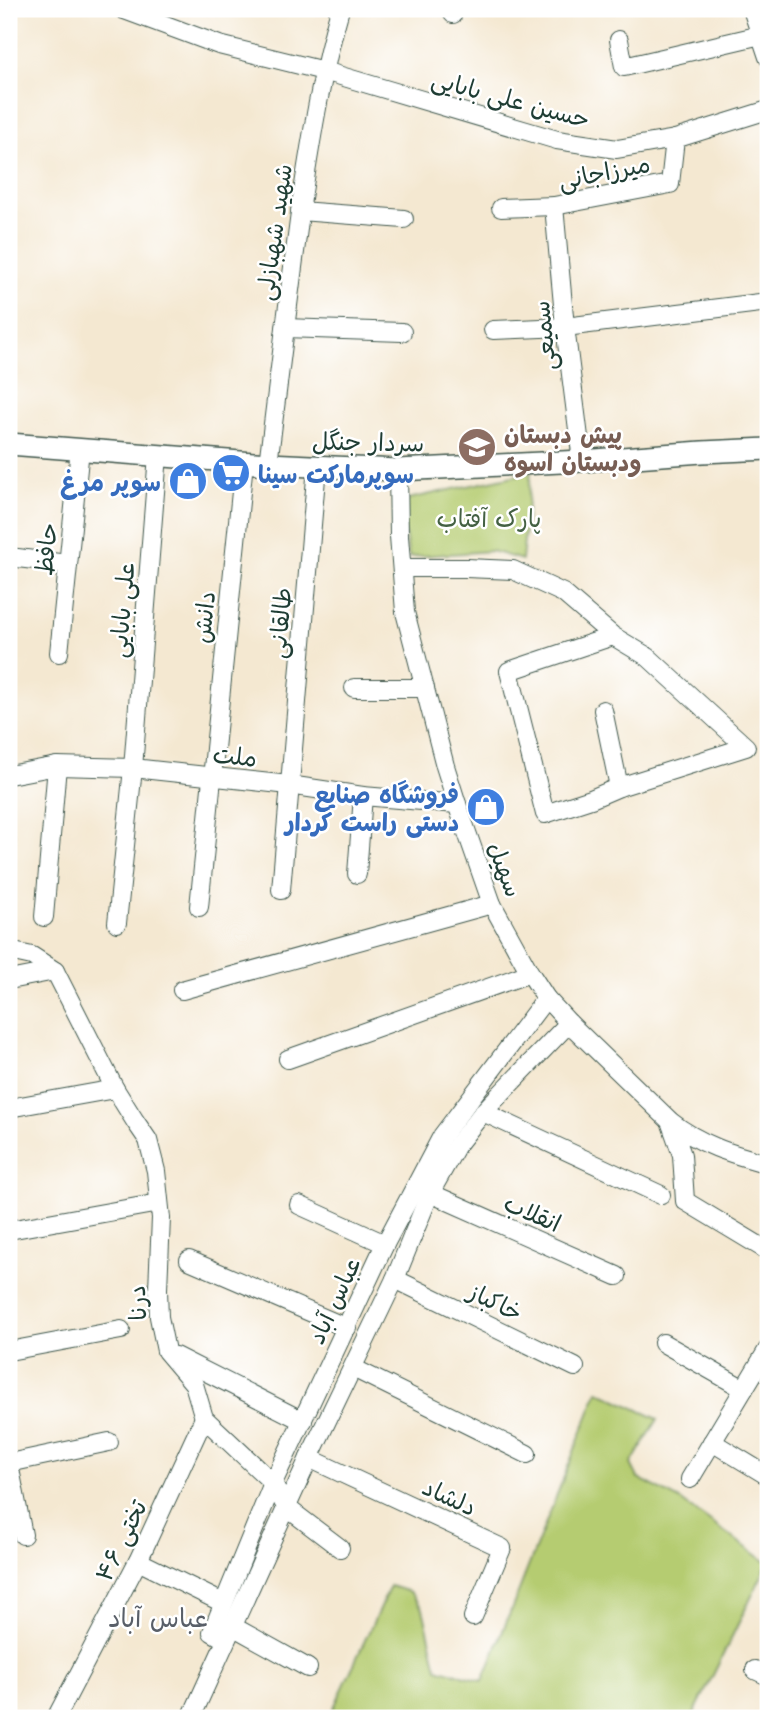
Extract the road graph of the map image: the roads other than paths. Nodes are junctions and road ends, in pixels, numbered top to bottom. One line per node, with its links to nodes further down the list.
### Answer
1 (122, 9): 7 (street, حسین علی بابایی)
2 (340, 9): 7 (street, شهید شهبازلی)
3 (758, 10): 4 (street)
4 (761, 35): 5 (street); 6 (street)
5 (619, 40)
6 (768, 57)
7 (324, 71): 9 (street, حسین علی بابایی); 12 (street, شهید شهبازلی)
8 (768, 110): 9 (street, حسین علی بابایی)
9 (675, 139): 10 (street, میرزاجانی)
10 (554, 206): 11 (street, میرزاجانی); 15 (street, سمیعی)
11 (501, 208)
12 (300, 211): 13 (street); 16 (street, شهید شهبازلی)
13 (404, 219)
14 (768, 302): 15 (street)
15 (565, 327): 17 (street); 23 (street, سمیعی)
16 (285, 328): 18 (street); 25 (street, شهید شهبازلی)
17 (493, 330)
18 (402, 332)
19 (9, 444): 20 (main road, سردار جنگل)
20 (80, 449): 22 (main road, سردار جنگل); 29 (street, حافظ)
21 (768, 449): 23 (main road, سردار جنگل)
22 (158, 456): 24 (main road, سردار جنگل); 37 (street, علی بابایی)
23 (582, 461): 27 (main road, سردار جنگل)
24 (244, 462): 25 (main road, سردار جنگل); 39 (street, دانش)
25 (268, 464): 26 (main road, سردار جنگل)
26 (317, 466): 27 (main road, سردار جنگل); 40 (street, طالقانی)
27 (398, 470): 30 (street, سهیل)
28 (9, 557): 29 (street)
29 (68, 564): 32 (street, حافظ)
30 (402, 568): 31 (street); 34 (street, سهیل)
31 (613, 636): 41 (street); 41 (street)
32 (59, 653)
33 (354, 688): 34 (street)
34 (425, 688): 43 (street, سهیل)
35 (603, 710): 41 (street)
36 (57, 766): 37 (street, ملت); 38 (street, ملت); 48 (street)
37 (133, 768): 39 (street, ملت); 49 (street, علی بابایی)
38 (9, 775)
39 (211, 778): 40 (street, ملت); 47 (street, دانش)
40 (289, 785): 42 (street, ملت); 45 (street, طالقانی)
41 (619, 787)
42 (363, 796): 43 (street, ملت); 44 (street)
43 (457, 804): 46 (street, سهیل)
44 (357, 874)
45 (281, 890)
46 (492, 904): 52 (street, سهیل); 54 (street)
47 (199, 907)
48 (44, 916)
49 (117, 923)
50 (9, 951): 51 (street)
51 (55, 971): 53 (street); 58 (street, درنا)
52 (530, 973): 55 (street, سهیل); 57 (street)
53 (9, 980)
54 (182, 990)
55 (546, 998): 56 (street, سهیل); 68 (street, عباس آباد)
56 (569, 1023): 60 (street, عباس آباد); 61 (street, سهیل)
57 (288, 1059)
58 (115, 1089): 59 (street); 65 (street, درنا)
59 (9, 1108)
60 (483, 1112): 63 (street, عباس آباد); 64 (street)
61 (670, 1121): 62 (street, سهیل); 69 (street)
62 (768, 1164)
63 (430, 1193): 71 (street, انقلاب); 72 (street, عباس آباد)
64 (661, 1195)
65 (159, 1203): 67 (street); 78 (street, درنا)
66 (299, 1205): 68 (street)
67 (9, 1230)
68 (385, 1244): 73 (street, عباس آباد)
69 (768, 1251)
70 (189, 1260): 73 (street)
71 (617, 1276)
72 (395, 1279): 79 (street, خاکباز); 80 (street, عباس آباد)
73 (347, 1328): 83 (street, عباس آباد)
74 (121, 1330): 77 (street)
75 (663, 1343): 81 (street)
76 (768, 1349): 81 (street)
77 (9, 1351)
78 (166, 1352): 82 (street, درنا); 83 (street)
79 (575, 1367)
80 (353, 1368): 86 (street); 87 (street, عباس آباد)
81 (744, 1389): 85 (street)
82 (204, 1419): 91 (street); 95 (street, تختی ۴۶)
83 (303, 1421): 91 (street, عباس آباد)
84 (109, 1442): 88 (street)
85 (712, 1442): 89 (street); 90 (street)
86 (527, 1454)
87 (309, 1458): 92 (street, عباس آباد); 97 (street, دلشاد)
88 (9, 1464): 93 (street)
89 (768, 1476)
90 (690, 1479)
91 (273, 1483): 92 (street); 96 (street, عباس آباد)
92 (286, 1507): 94 (street); 98 (street, عباس آباد)
93 (23, 1535)
94 (340, 1548)
95 (138, 1561): 96 (street); 100 (street, تختی ۴۶)
96 (223, 1603): 98 (street, عباس آباد)
97 (473, 1617)
98 (230, 1633): 99 (street); 101 (street, عباس آباد)
99 (309, 1668)
100 (56, 1718)
101 (191, 1718)

